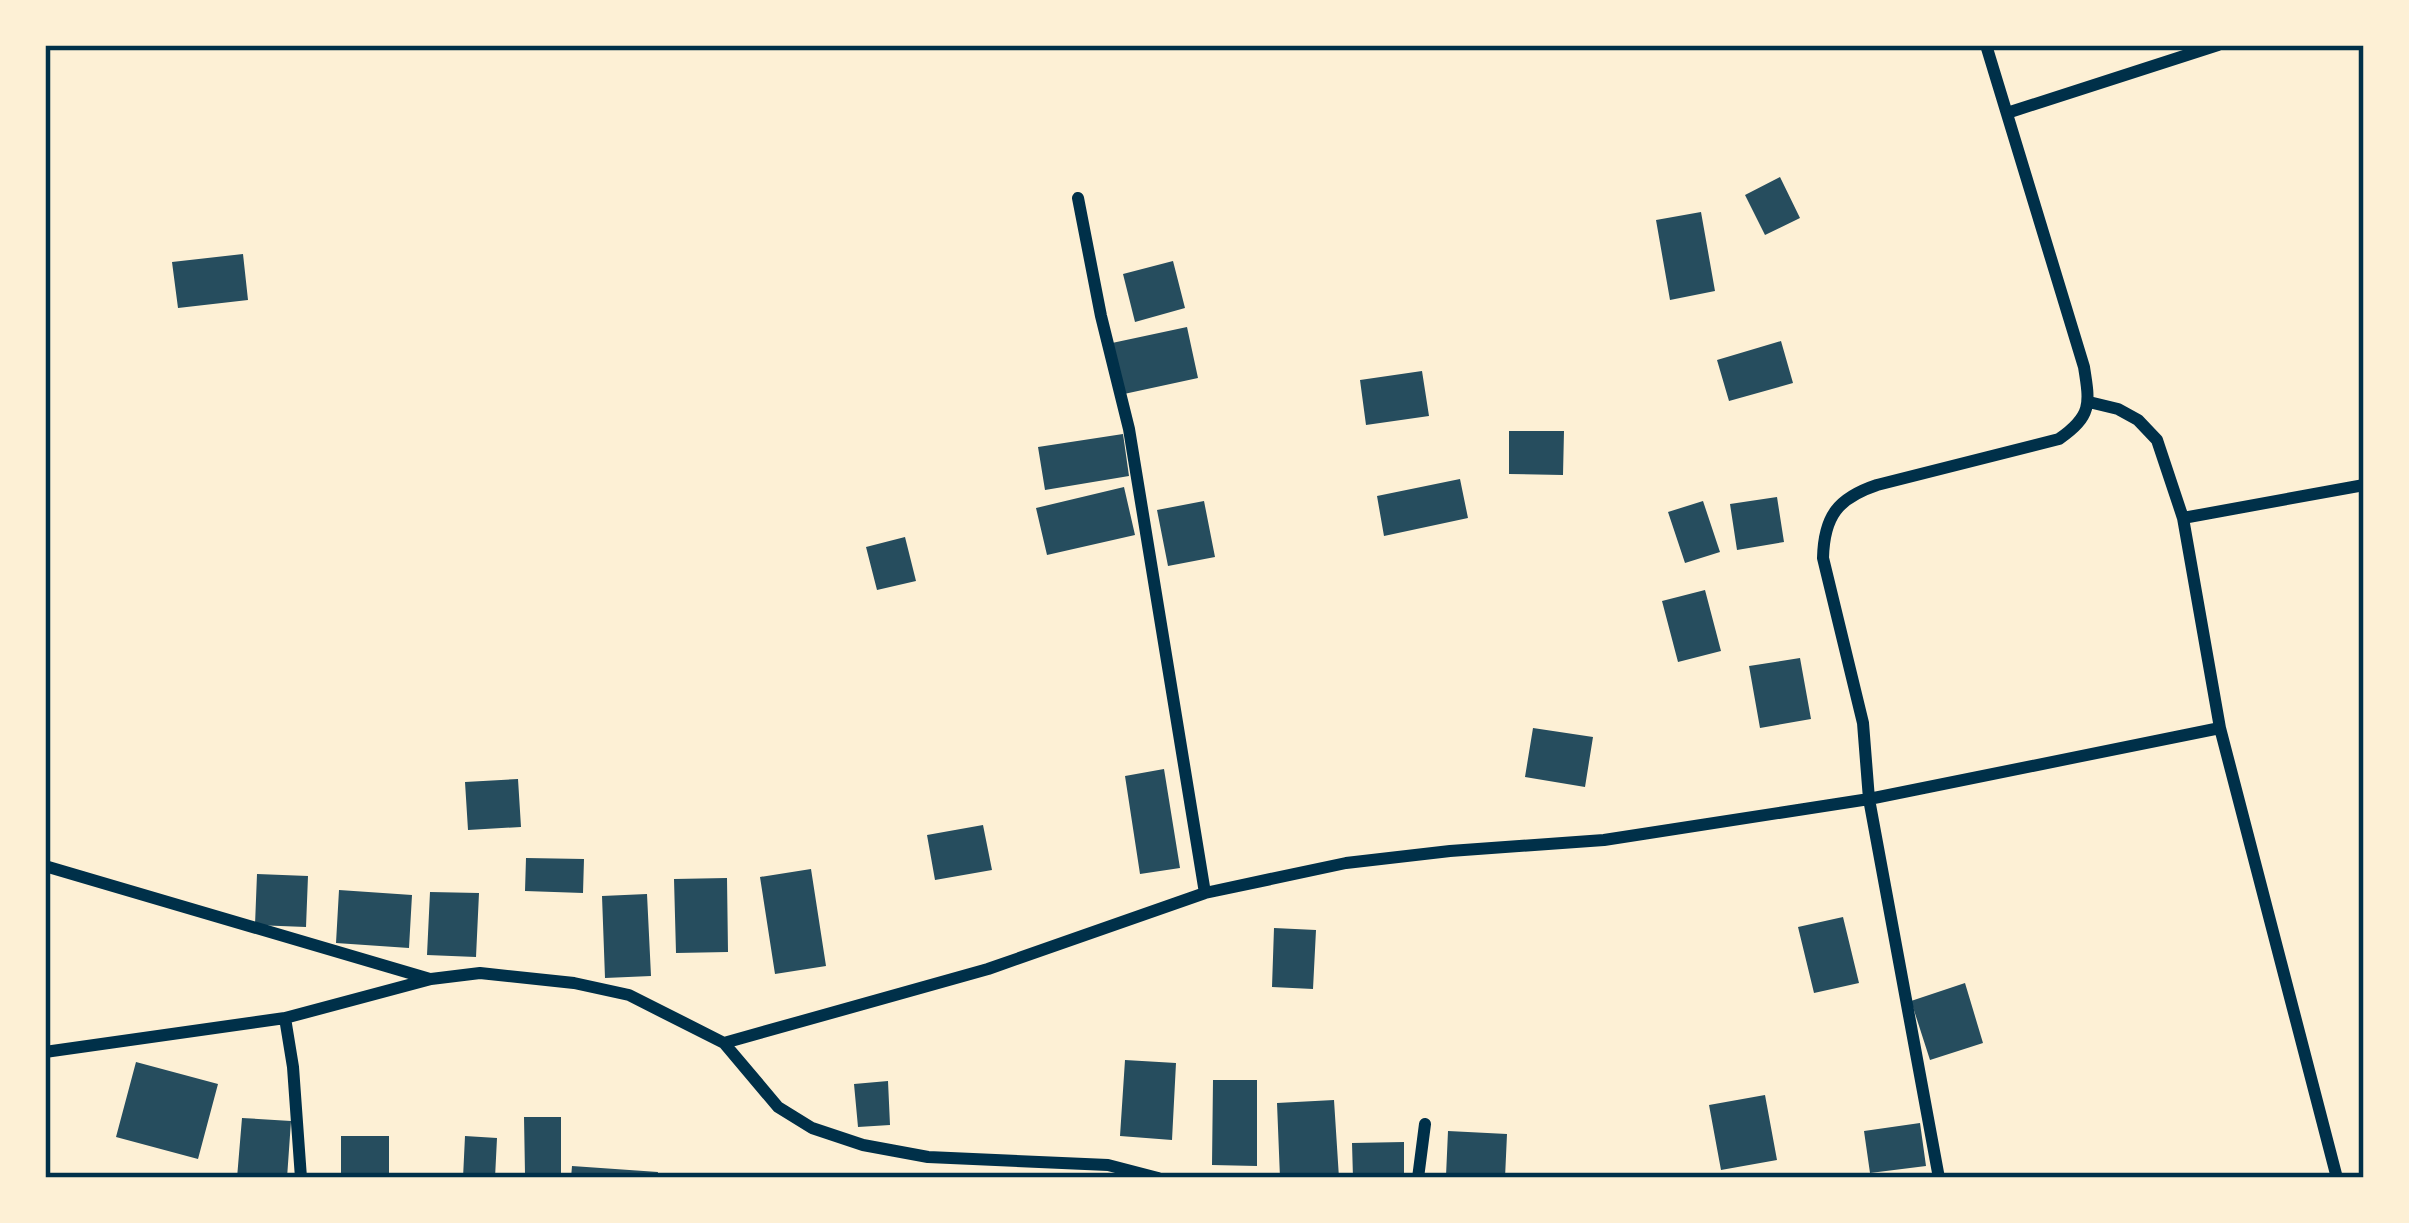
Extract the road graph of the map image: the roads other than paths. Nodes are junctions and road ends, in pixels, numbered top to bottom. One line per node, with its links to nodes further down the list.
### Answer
1 (1986, 45): 3 (street)
2 (2218, 45): 3 (street)
3 (2007, 113): 5 (street)
4 (1078, 198): 11 (street)
5 (2089, 402): 7 (street); 9 (street)
6 (2364, 485): 7 (street)
7 (2183, 518): 8 (street)
8 (2220, 728): 9 (street); 22 (street)
9 (1869, 799): 11 (street); 21 (street)
10 (45, 866): 12 (street)
11 (1205, 893): 14 (street)
12 (431, 979): 13 (street); 14 (street)
13 (285, 1018): 15 (street); 18 (street)
14 (724, 1043): 17 (street)
15 (45, 1052)
16 (1425, 1124): 20 (street)
17 (1108, 1172): 19 (street)
18 (301, 1178)
19 (1158, 1178)
20 (1418, 1178)
21 (1940, 1178)
22 (2337, 1178)

